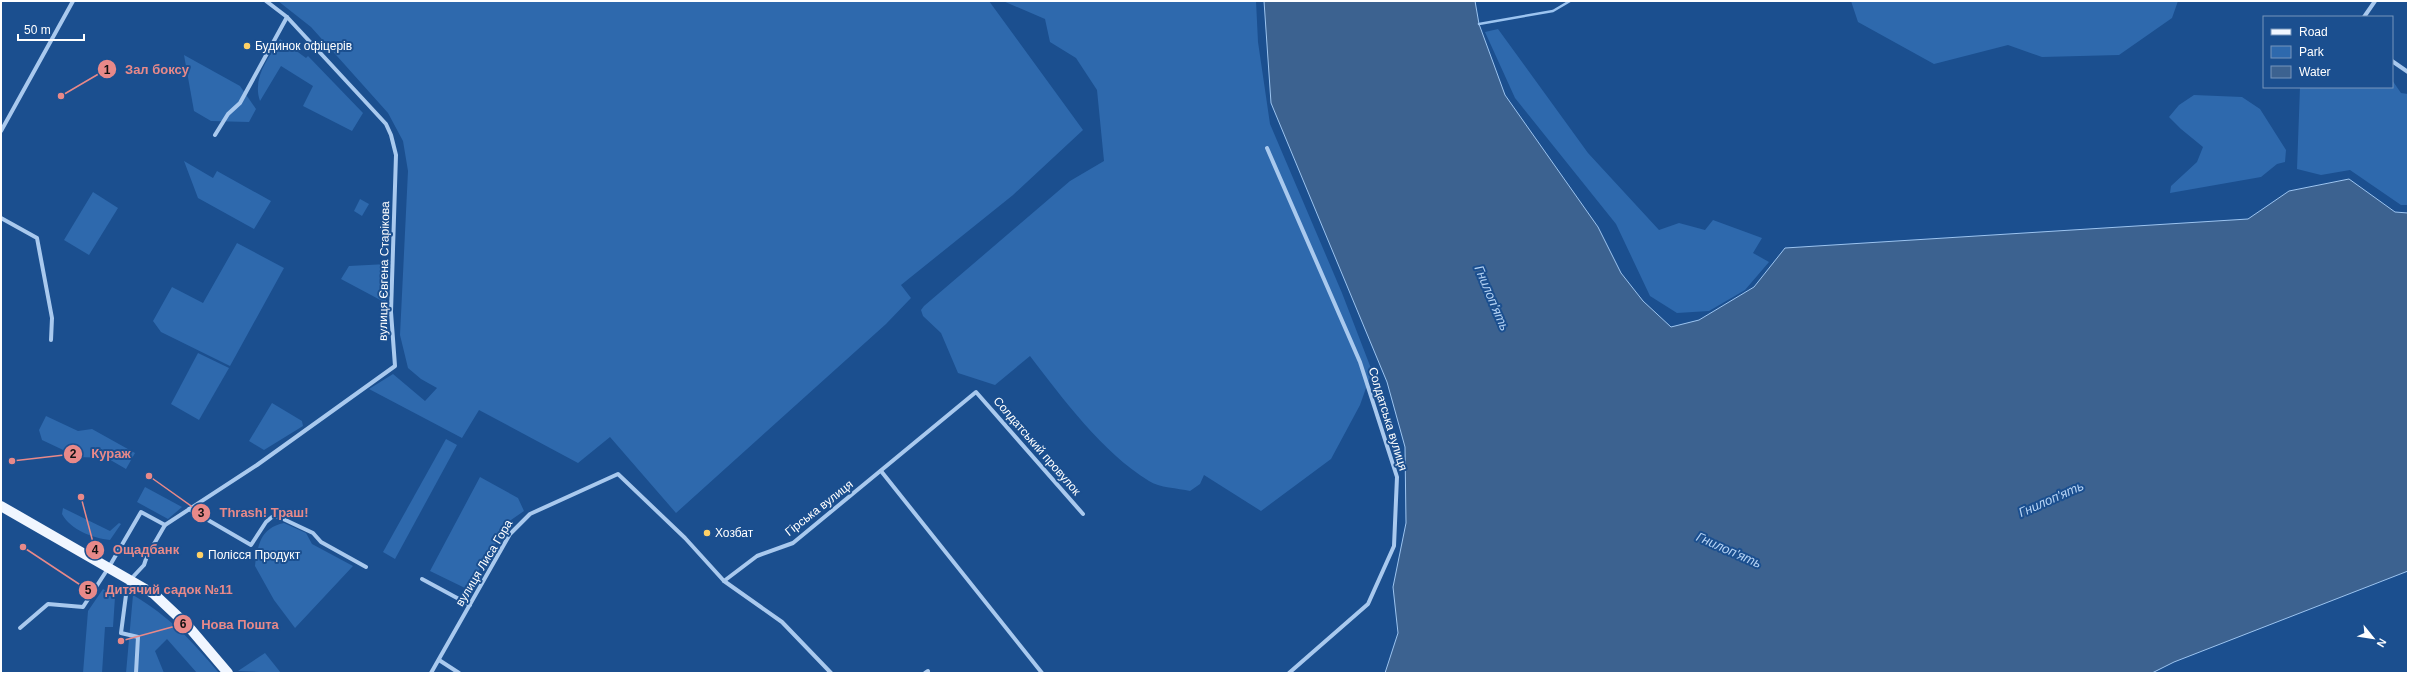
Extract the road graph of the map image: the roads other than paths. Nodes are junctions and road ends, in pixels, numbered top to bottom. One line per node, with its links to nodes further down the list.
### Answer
1 (73, 1): 8 (street)
2 (266, 1): 5 (street, вулиця Євгена Старікова)
3 (2375, 1): 4 (street)
4 (2365, 16)
5 (287, 17): 9 (street); 16 (street, вулиця Євгена Старікова)
6 (2393, 62): 7 (street)
7 (2408, 72)
8 (1, 131)
9 (215, 135)
10 (1267, 148): 33 (street, Солдатська вулиця)
11 (1, 218): 12 (street)
12 (51, 340)
13 (976, 392): 14 (street, Гірська вулиця); 17 (street, Солдатський провулок)
14 (881, 471): 23 (street, Гірська вулиця); 32 (street)
15 (1, 506): 19 (main road)
16 (189, 510): 18 (street, вулиця Євгена Старікова); 20 (street)
17 (1083, 514)
18 (165, 525): 19 (street); 22 (street, вулиця Євгена Старікова)
19 (109, 567): 22 (main road); 25 (street)
20 (366, 568)
21 (422, 579): 24 (street)
22 (130, 580): 27 (street); 28 (main road)
23 (724, 581): 24 (street, вулиця Лиса Гора); 31 (street)
24 (470, 605): 26 (street, вулиця Лиса Гора)
25 (20, 628)
26 (439, 660): 29 (street, вулиця Лиса Гора); 30 (street)
27 (136, 673)
28 (228, 673)
29 (431, 673)
30 (459, 673)
31 (831, 673)
32 (1042, 673)
33 (1289, 673)

